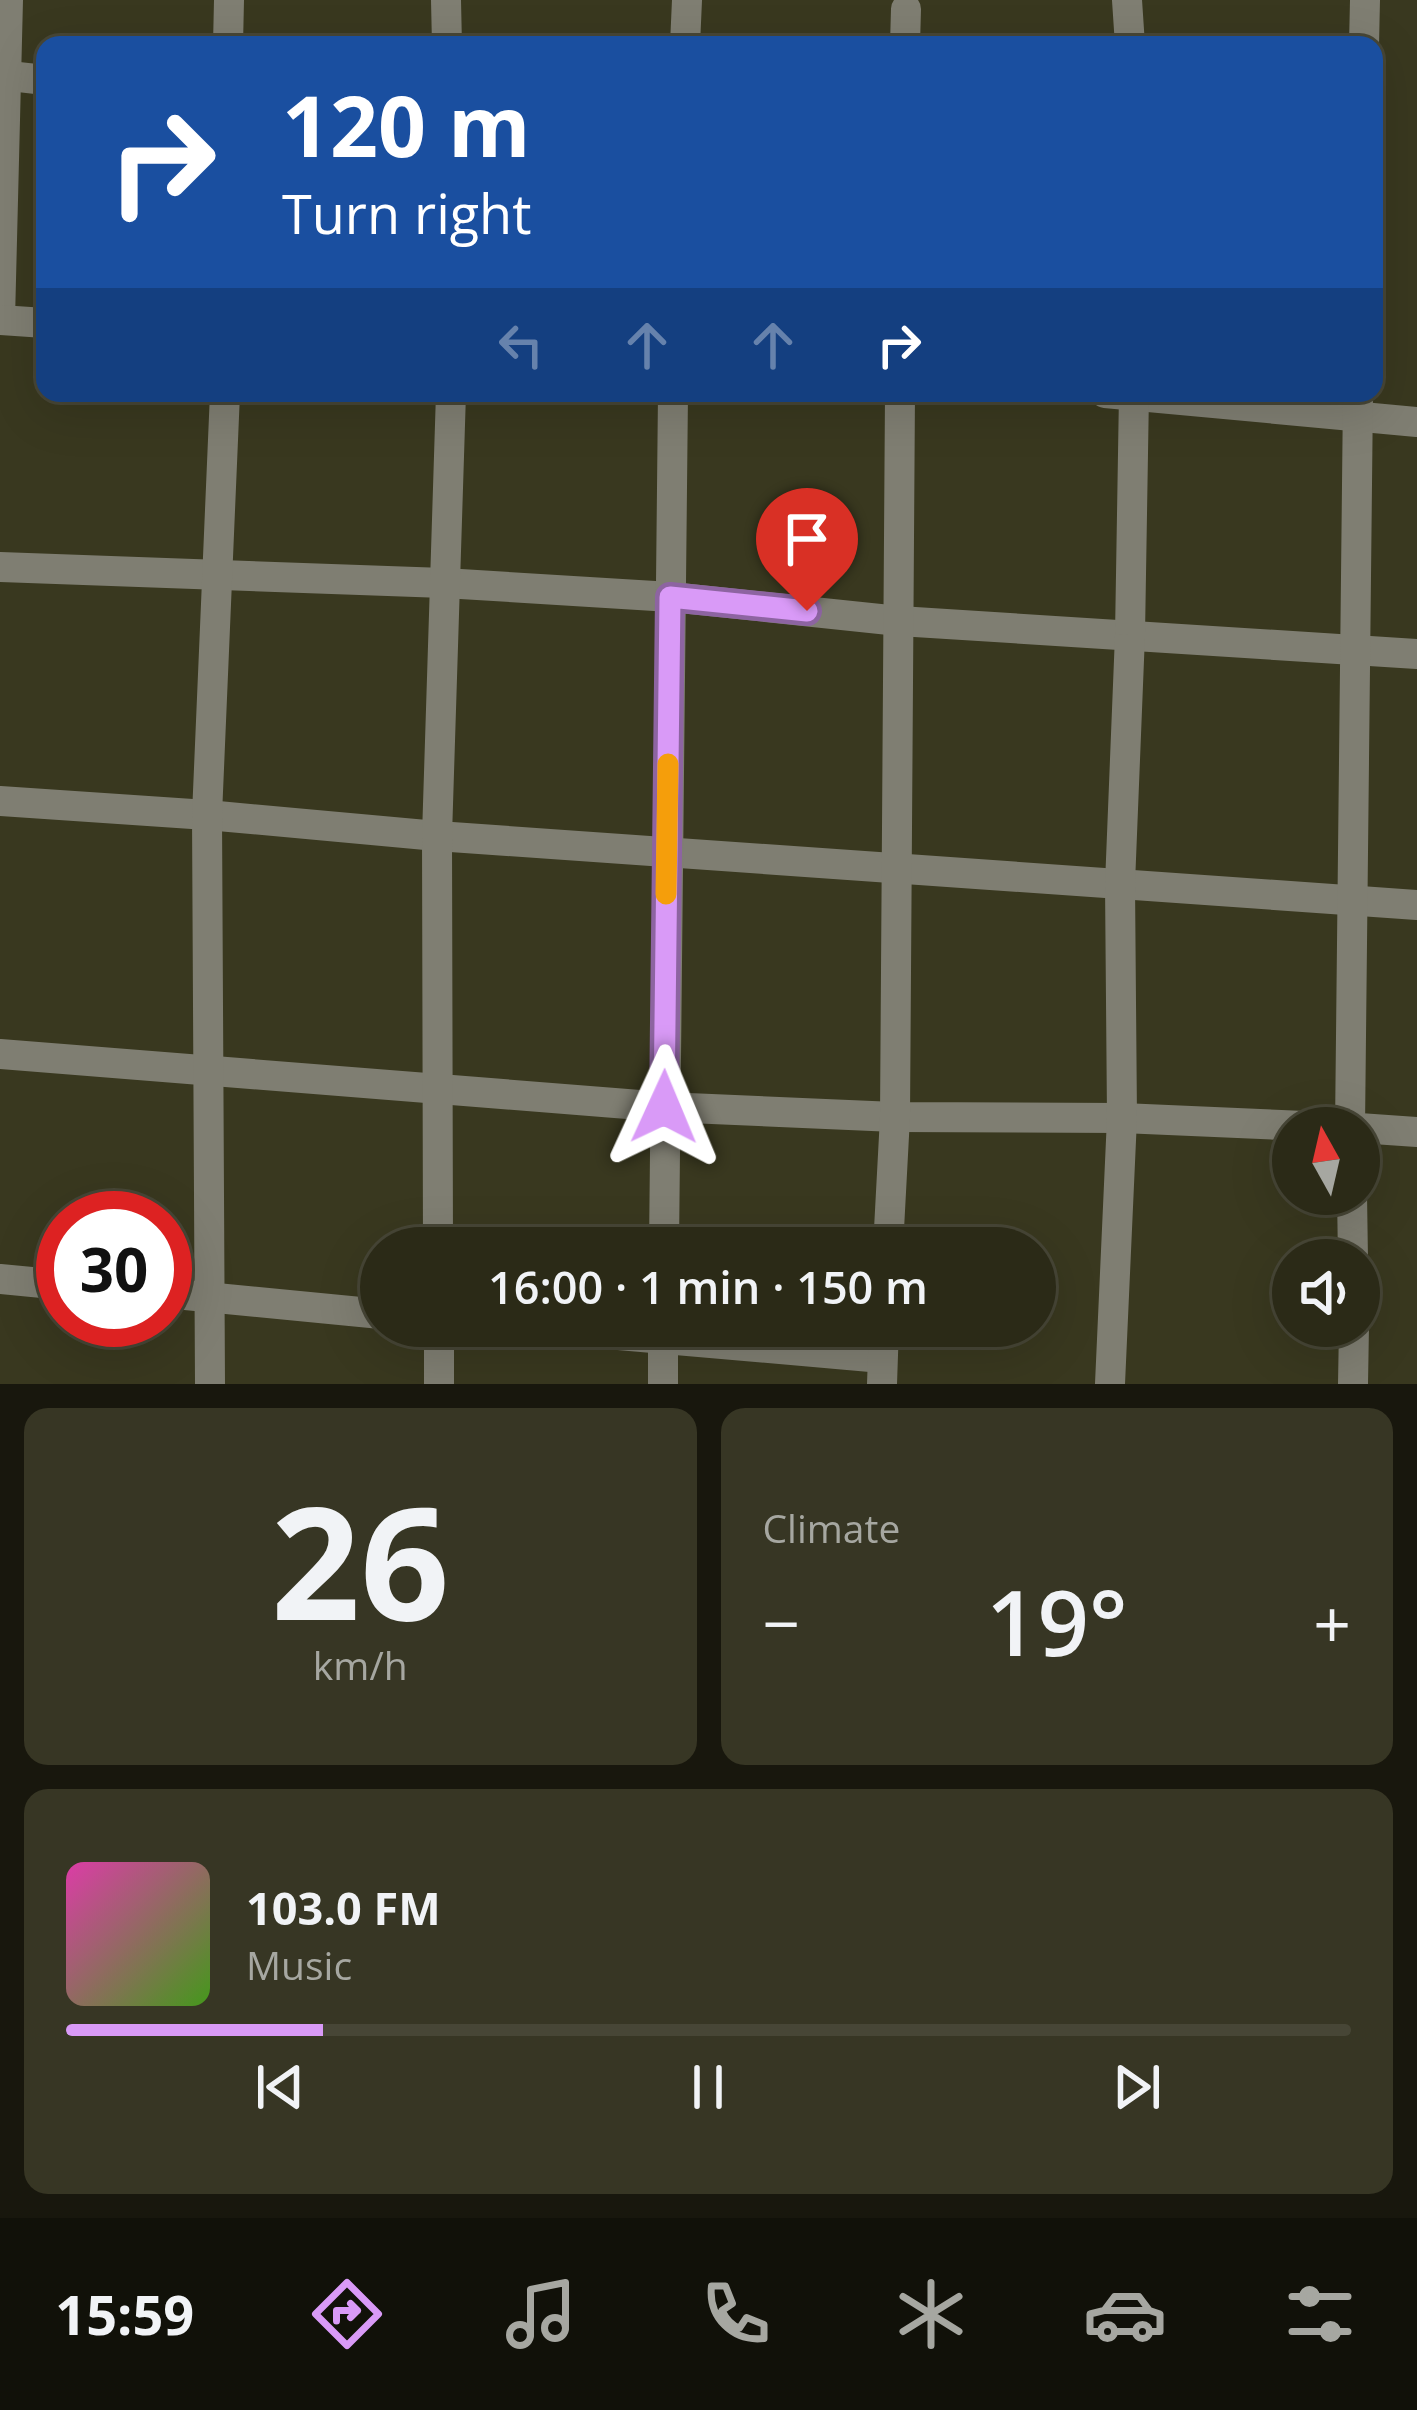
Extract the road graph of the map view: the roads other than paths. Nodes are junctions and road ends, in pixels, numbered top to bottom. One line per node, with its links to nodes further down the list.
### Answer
1 (8, 0): 14 (street)
2 (229, 0): 8 (street)
3 (446, 0): 9 (street)
4 (687, 0): 10 (street)
5 (1127, 0): 12 (street)
6 (1365, 0): 13 (street)
7 (906, 9): 11 (street)
8 (228, 36)
9 (447, 36)
10 (685, 36)
11 (905, 36)
12 (1129, 36)
13 (1364, 36)
14 (3, 75): 15 (street); 16 (street)
15 (36, 79)
16 (0, 320): 17 (street)
17 (36, 322)
18 (225, 402): 27 (street)
19 (451, 402): 28 (street)
20 (673, 402): 29 (street)
21 (900, 402): 30 (street)
22 (1124, 402): 31 (street)
23 (1293, 402): 24 (street)
24 (1357, 405): 25 (street); 32 (street)
25 (1417, 422)
26 (0, 567): 27 (street)
27 (218, 575): 28 (street); 35 (street)
28 (444, 583): 29 (street); 36 (street)
29 (670, 597): 30 (street); 37 (street)
30 (898, 621): 31 (street); 38 (street)
31 (1130, 635): 32 (street); 39 (street)
32 (1357, 649): 33 (street); 40 (street)
33 (1417, 654)
34 (0, 801): 35 (street)
35 (207, 815): 36 (street); 43 (street)
36 (437, 836): 37 (street); 44 (street)
37 (667, 852): 38 (street); 45 (street)
38 (896, 866): 39 (street); 47 (street)
39 (1120, 884): 40 (street); 48 (street)
40 (1354, 899): 41 (street); 46 (street)
41 (1417, 904)
42 (0, 1054): 43 (street)
43 (210, 1069): 44 (street); 58 (street)
44 (437, 1088): 45 (street); 52 (street)
45 (664, 1107): 47 (street); 53 (street)
46 (1354, 1107)
47 (895, 1117): 48 (street); 54 (street)
48 (1122, 1118): 49 (street); 68 (street)
49 (1272, 1124)
50 (1380, 1130): 51 (street)
51 (1417, 1132)
52 (438, 1227)
53 (664, 1227)
54 (889, 1227)
55 (0, 1279): 56 (street)
56 (36, 1282)
57 (192, 1295): 58 (street)
58 (211, 1297): 59 (street); 65 (street)
59 (360, 1312)
60 (439, 1347): 66 (street)
61 (663, 1347): 67 (street)
62 (747, 1347): 64 (street)
63 (1353, 1347): 69 (street)
64 (882, 1371)
65 (210, 1384)
66 (439, 1384)
67 (663, 1384)
68 (1110, 1384)
69 (1352, 1384)

